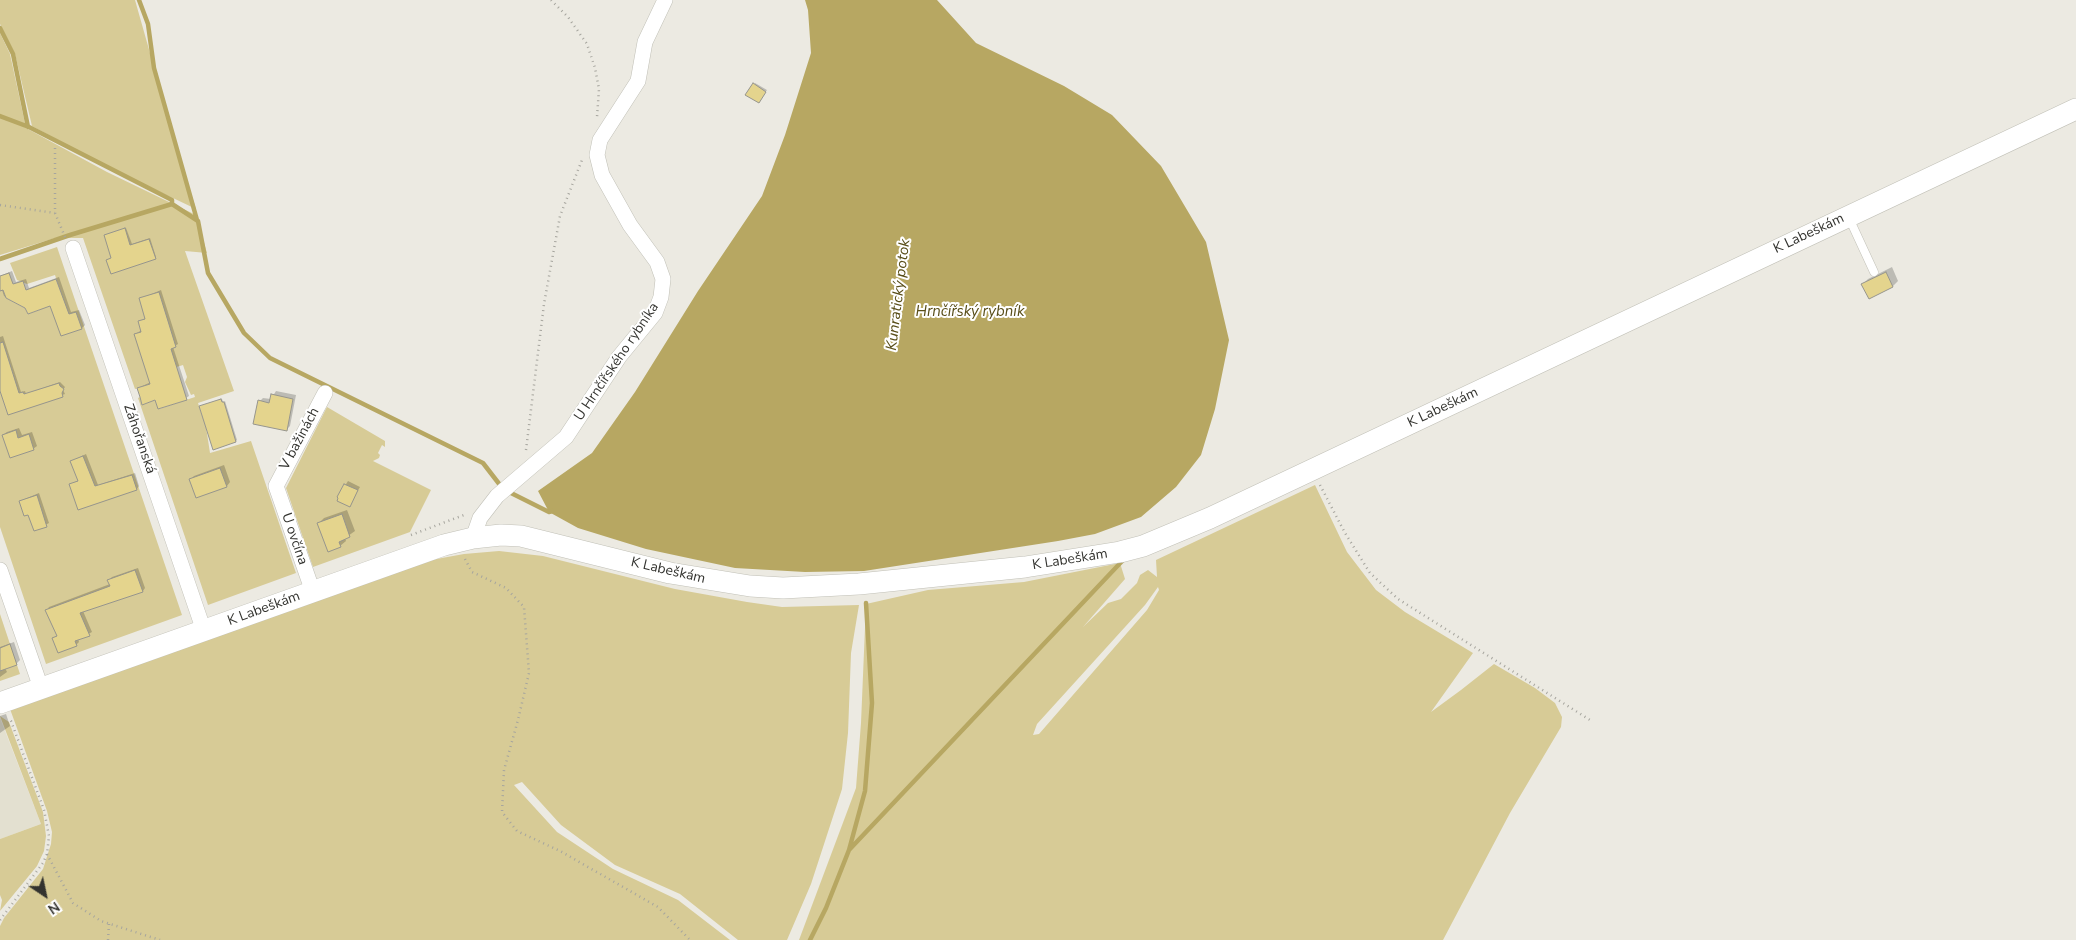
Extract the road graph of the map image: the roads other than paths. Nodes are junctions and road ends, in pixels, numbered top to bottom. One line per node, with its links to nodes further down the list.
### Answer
1 (665, 0): 8 (street, U Hrnčířského rybníka)
2 (2076, 108): 3 (street, K Labeškám)
3 (1848, 216): 5 (lane); 8 (street, K Labeškám)
4 (74, 248): 11 (street, Záhořanská)
5 (1874, 272)
6 (325, 393): 7 (street, V bažinách)
7 (276, 486): 10 (street, U ovčína)
8 (472, 531): 10 (street, K Labeškám)
9 (0, 570): 12 (street)
10 (313, 592): 11 (street, K Labeškám)
11 (204, 631): 12 (street, K Labeškám)
12 (41, 688): 13 (street, K Labeškám)
13 (1, 708)

